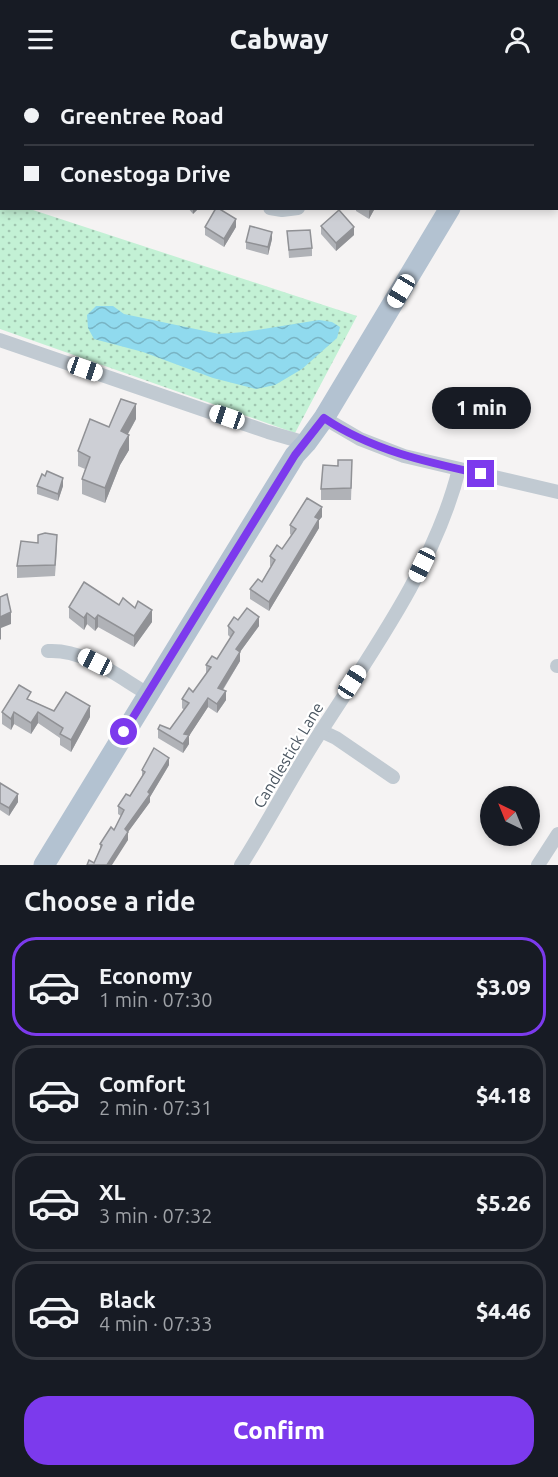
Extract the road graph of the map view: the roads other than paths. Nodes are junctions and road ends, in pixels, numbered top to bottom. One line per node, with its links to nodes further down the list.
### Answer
1 (449, 210): 3 (main road)
2 (0, 340): 4 (street)
3 (324, 418): 4 (main road); 5 (street)
4 (306, 443): 8 (main road)
5 (459, 469): 6 (street); 9 (street, Candlestick Lane)
6 (558, 492)
7 (48, 651): 8 (street)
8 (147, 694): 12 (main road)
9 (321, 731): 10 (street); 13 (street, Candlestick Lane)
10 (393, 777)
11 (558, 834): 14 (street)
12 (44, 865)
13 (241, 865)
14 (538, 865)

